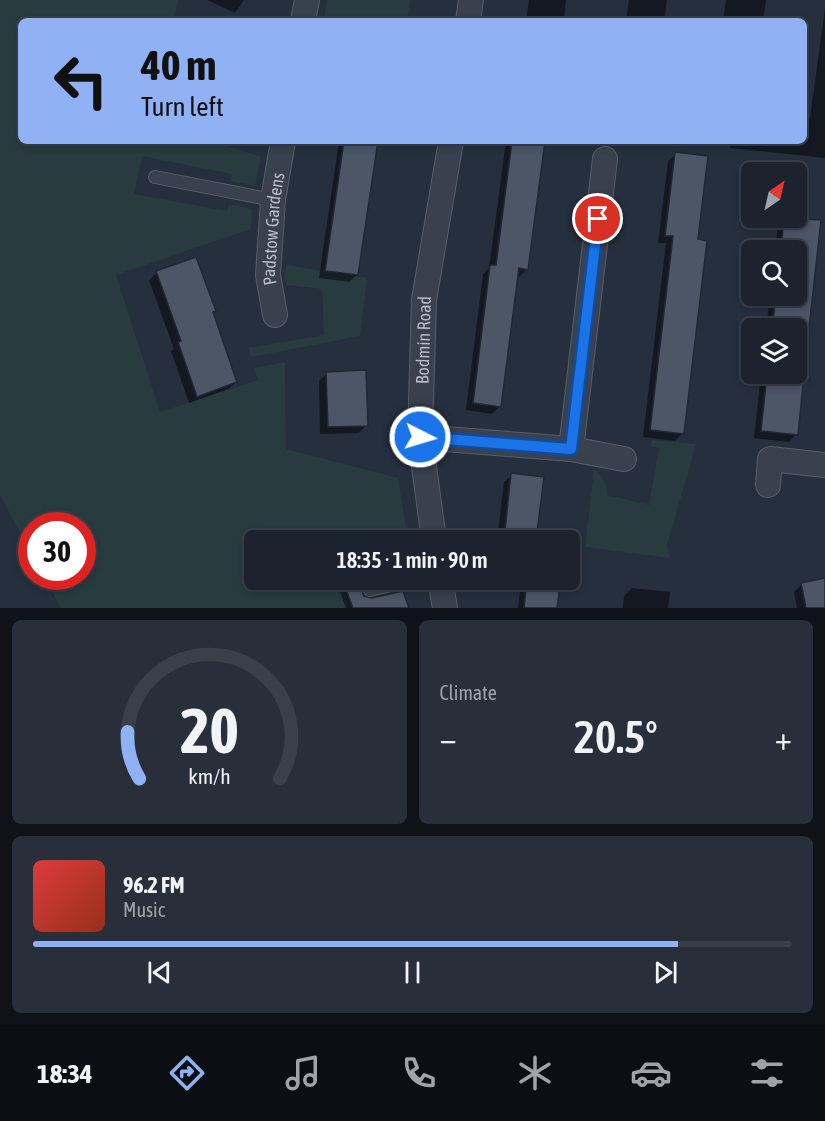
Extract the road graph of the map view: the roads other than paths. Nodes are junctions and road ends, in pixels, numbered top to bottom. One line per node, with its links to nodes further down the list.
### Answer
1 (307, 0): 3 (street)
2 (471, 0): 4 (street)
3 (304, 18)
4 (468, 18)
5 (282, 144): 9 (street, Padstow Gardens)
6 (450, 144): 11 (street, Bodmin Road)
7 (605, 159): 12 (street)
8 (155, 177): 9 (lane)
9 (273, 200): 10 (street, Padstow Gardens)
10 (275, 315)
11 (420, 437): 12 (street); 16 (street, Bodmin Road)
12 (571, 449): 13 (street)
13 (624, 459)
14 (825, 465): 15 (street)
15 (768, 485)
16 (433, 530)
17 (442, 590): 18 (street)
18 (445, 608)

